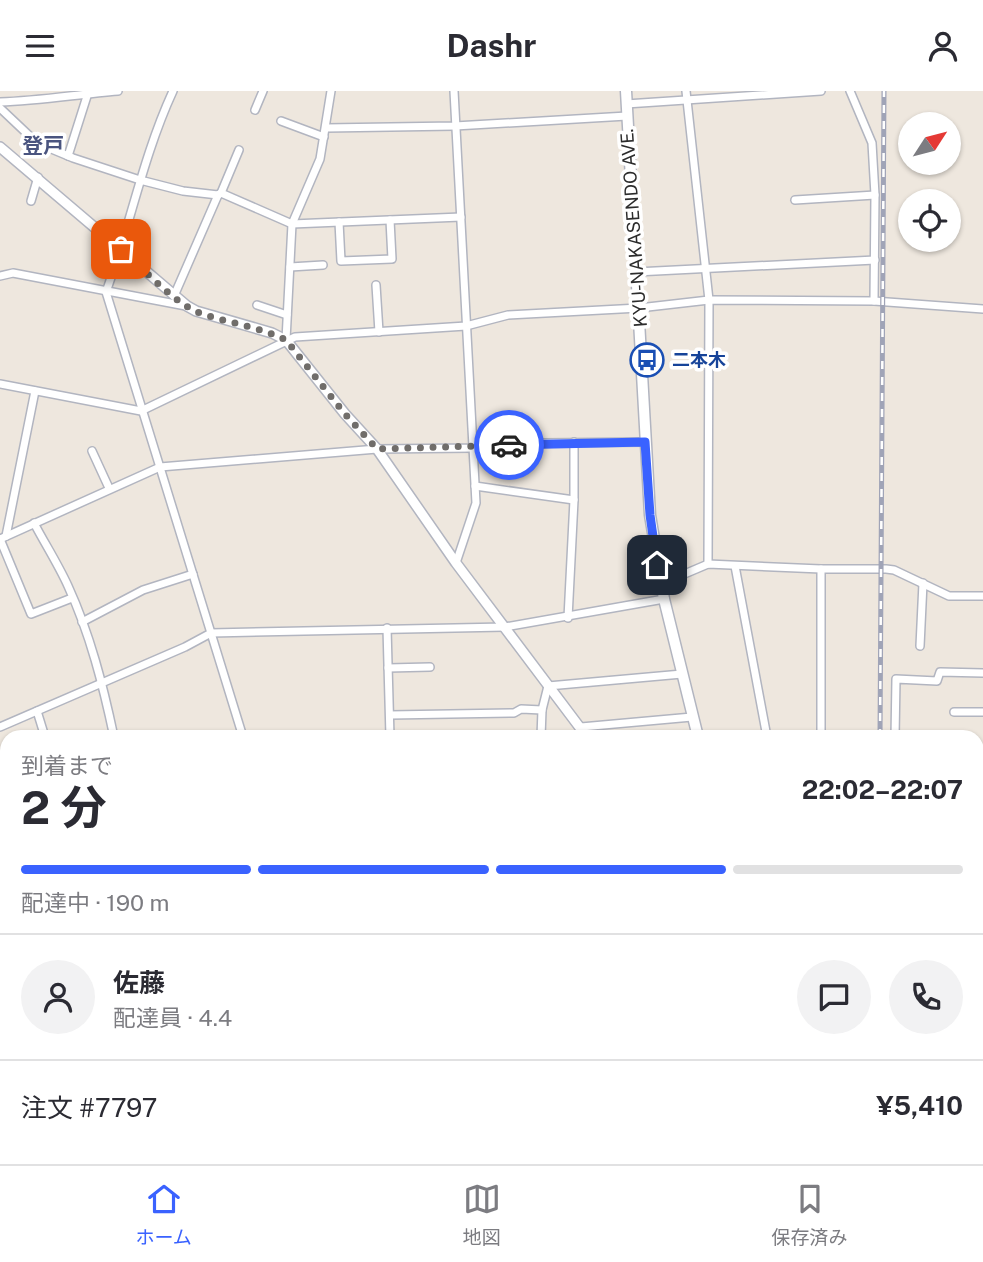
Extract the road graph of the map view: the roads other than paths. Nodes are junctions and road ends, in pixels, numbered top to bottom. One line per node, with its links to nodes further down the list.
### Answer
1 (32, 91): 13 (street)
2 (118, 91): 11 (street)
3 (173, 91): 27 (street)
4 (263, 91): 17 (street)
5 (331, 91): 21 (street)
6 (454, 91): 20 (street)
7 (626, 91): 15 (main road, KYU-NAKASENDO AVE.)
8 (686, 91): 12 (street)
9 (821, 91): 12 (street)
10 (850, 91): 29 (street)
11 (88, 93): 13 (street); 25 (street)
12 (688, 100): 15 (street); 40 (street)
13 (30, 101): 14 (street)
14 (0, 102)
15 (626, 104): 18 (main road, KYU-NAKASENDO AVE.)
16 (0, 108): 25 (street)
17 (255, 110)
18 (627, 116): 20 (street); 41 (main road, KYU-NAKASENDO AVE.)
19 (281, 121): 22 (street)
20 (455, 126): 21 (street); 32 (street)
21 (326, 128): 22 (street)
22 (324, 137): 35 (street)
23 (0, 147): 26 (street)
24 (239, 150): 28 (street)
25 (68, 156): 27 (street)
26 (38, 177): 31 (street); 36 (street)
27 (140, 180): 28 (street); 36 (street)
28 (219, 194): 35 (street); 45 (street)
29 (875, 195): 30 (street); 37 (street)
30 (796, 200)
31 (31, 201)
32 (461, 217): 33 (street); 53 (street)
33 (390, 220): 34 (street); 34 (street)
34 (339, 222): 35 (street)
35 (292, 224): 39 (street)
36 (121, 249): 44 (street); 45 (street)
37 (875, 260): 40 (street); 47 (street)
38 (323, 265): 39 (street)
39 (290, 267): 52 (street)
40 (705, 267): 41 (street); 46 (street)
41 (636, 272): 50 (main road, KYU-NAKASENDO AVE.)
42 (0, 276): 44 (street)
43 (376, 285): 54 (street)
44 (106, 292): 49 (street); 58 (street)
45 (174, 296): 49 (street)
46 (709, 300): 47 (street); 50 (street); 71 (street)
47 (874, 301): 51 (street)
48 (257, 305): 52 (street)
49 (187, 306): 55 (street)
50 (639, 308): 53 (street); 60 (main road, KYU-NAKASENDO AVE.)
51 (983, 309)
52 (287, 315): 55 (street)
53 (466, 326): 54 (street); 61 (street)
54 (379, 332): 55 (street)
55 (286, 340): 58 (street); 62 (street)
56 (0, 384): 57 (street)
57 (35, 391): 58 (street); 69 (street)
58 (141, 411): 64 (street)
59 (574, 442): 60 (street); 61 (street); 67 (street)
60 (645, 442): 76 (main road, KYU-NAKASENDO AVE.)
61 (473, 448): 62 (street); 65 (street)
62 (377, 449): 64 (street); 70 (street)
63 (92, 451): 66 (street)
64 (160, 467): 66 (street); 74 (street)
65 (475, 486): 67 (street); 70 (street)
66 (109, 488): 68 (street)
67 (574, 500): 80 (street)
68 (34, 523): 69 (street); 78 (street)
69 (2, 538): 78 (street)
70 (456, 563): 82 (street)
71 (708, 564): 72 (street); 76 (street)
72 (735, 566): 73 (street); 107 (street)
73 (821, 569): 75 (street); 108 (street)
74 (193, 574): 81 (street); 84 (street)
75 (923, 583): 77 (street); 85 (street)
76 (661, 584): 79 (main road, KYU-NAKASENDO AVE.)
77 (983, 596)
78 (72, 598): 81 (street)
79 (664, 599): 80 (street); 89 (main road, KYU-NAKASENDO AVE.)
80 (568, 618): 82 (street)
81 (82, 622): 90 (street)
82 (505, 627): 83 (street); 91 (street)
83 (387, 628): 84 (street); 87 (street)
84 (211, 633): 90 (street); 102 (street)
85 (920, 646)
86 (430, 667): 87 (street)
87 (388, 668): 96 (street)
88 (983, 673): 109 (street)
89 (682, 674): 91 (street); 97 (main road, KYU-NAKASENDO AVE.)
90 (103, 683): 93 (street); 101 (street)
91 (548, 686): 92 (street); 99 (street)
92 (542, 711): 96 (street); 104 (street)
93 (37, 712): 98 (street); 100 (street)
94 (954, 712): 95 (street)
95 (983, 712)
96 (390, 715): 103 (street)
97 (692, 717): 99 (street); 106 (main road, KYU-NAKASENDO AVE.)
98 (0, 727)
99 (580, 727): 105 (street)
100 (43, 730)
101 (113, 730)
102 (241, 730)
103 (390, 730)
104 (541, 730)
105 (582, 730)
106 (696, 730)
107 (766, 730)
108 (821, 730)
109 (895, 730)

